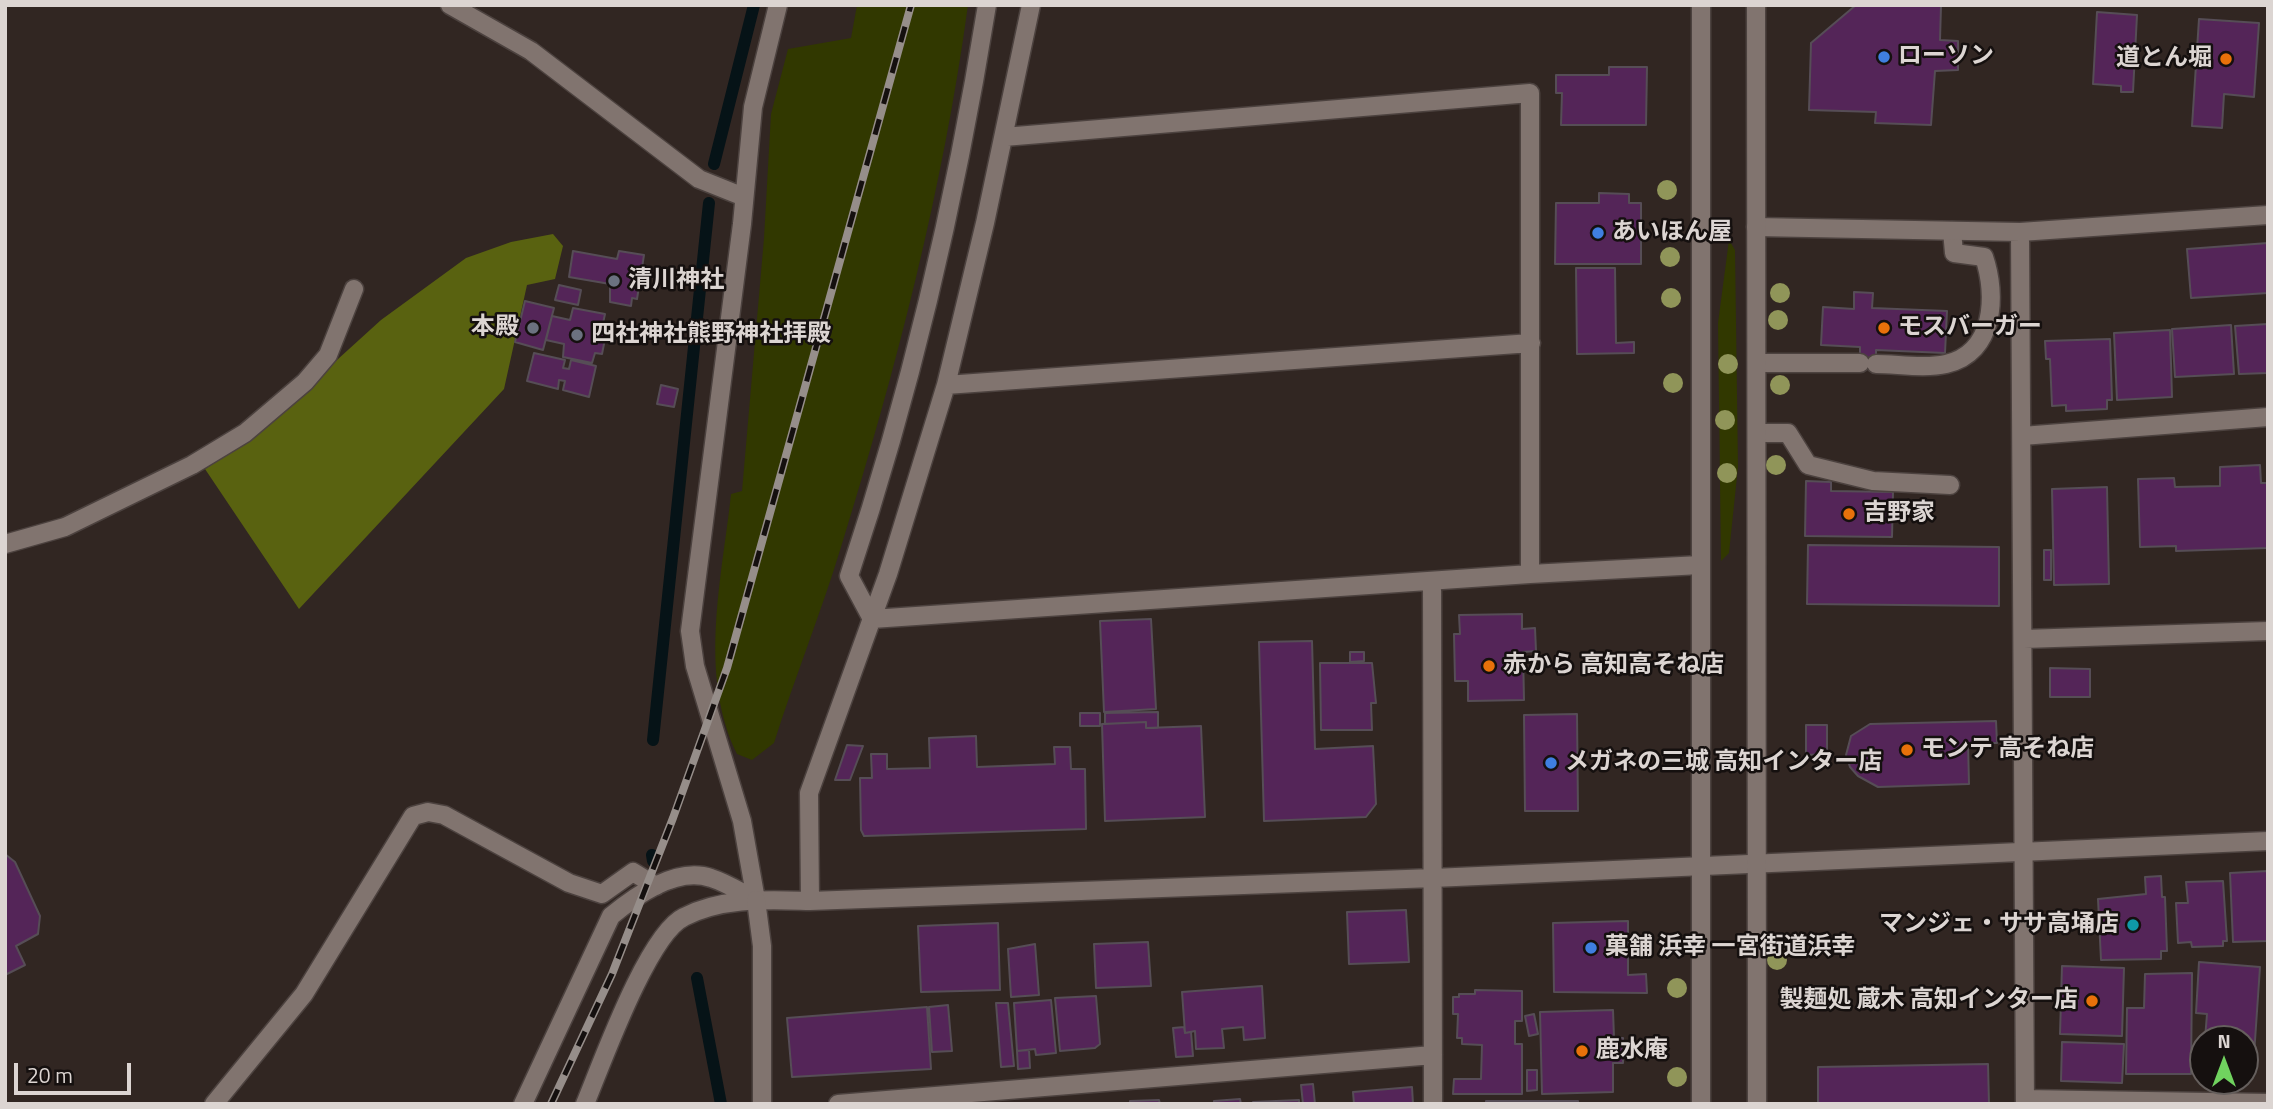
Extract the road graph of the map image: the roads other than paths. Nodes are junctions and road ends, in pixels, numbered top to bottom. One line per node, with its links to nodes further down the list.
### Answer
1 (450, 5): 8 (street)
2 (778, 5): 8 (street)
3 (987, 5): 25 (street)
4 (1031, 5): 7 (street)
5 (1701, 5): 22 (street)
6 (1756, 5): 10 (street)
7 (1004, 137): 14 (street); 16 (street)
8 (744, 197): 34 (street)
9 (2268, 215): 12 (street)
10 (1756, 227): 11 (street); 15 (street)
11 (1952, 231): 12 (street); 15 (street)
12 (2020, 232): 19 (street)
13 (354, 289): 21 (street)
14 (1531, 343): 16 (street); 23 (street)
15 (1759, 363): 18 (street)
16 (946, 385): 25 (street)
17 (2268, 417): 19 (street)
18 (1758, 433): 20 (street); 30 (street)
19 (2022, 436): 27 (street)
20 (1950, 485)
21 (5, 544)
22 (1700, 565): 23 (street); 31 (street)
23 (1530, 574): 24 (street)
24 (1433, 582): 25 (street); 32 (street)
25 (872, 619): 35 (street)
26 (2268, 631): 27 (street)
27 (2024, 639): 29 (street)
28 (2268, 841): 29 (street)
29 (2025, 851): 30 (street); 37 (street)
30 (1757, 863): 31 (street); 46 (street)
31 (1701, 866): 32 (street); 45 (street)
32 (1433, 878): 35 (street); 36 (street)
33 (656, 886): 34 (street); 39 (street); 40 (street)
34 (756, 900): 35 (street); 41 (street); 42 (street)
35 (810, 901)
36 (1433, 1055): 43 (street); 44 (street)
37 (2025, 1101): 38 (street)
38 (2268, 1103)
39 (214, 1104)
40 (523, 1104)
41 (585, 1104)
42 (762, 1104)
43 (838, 1104)
44 (1433, 1104)
45 (1701, 1104)
46 (1757, 1104)

